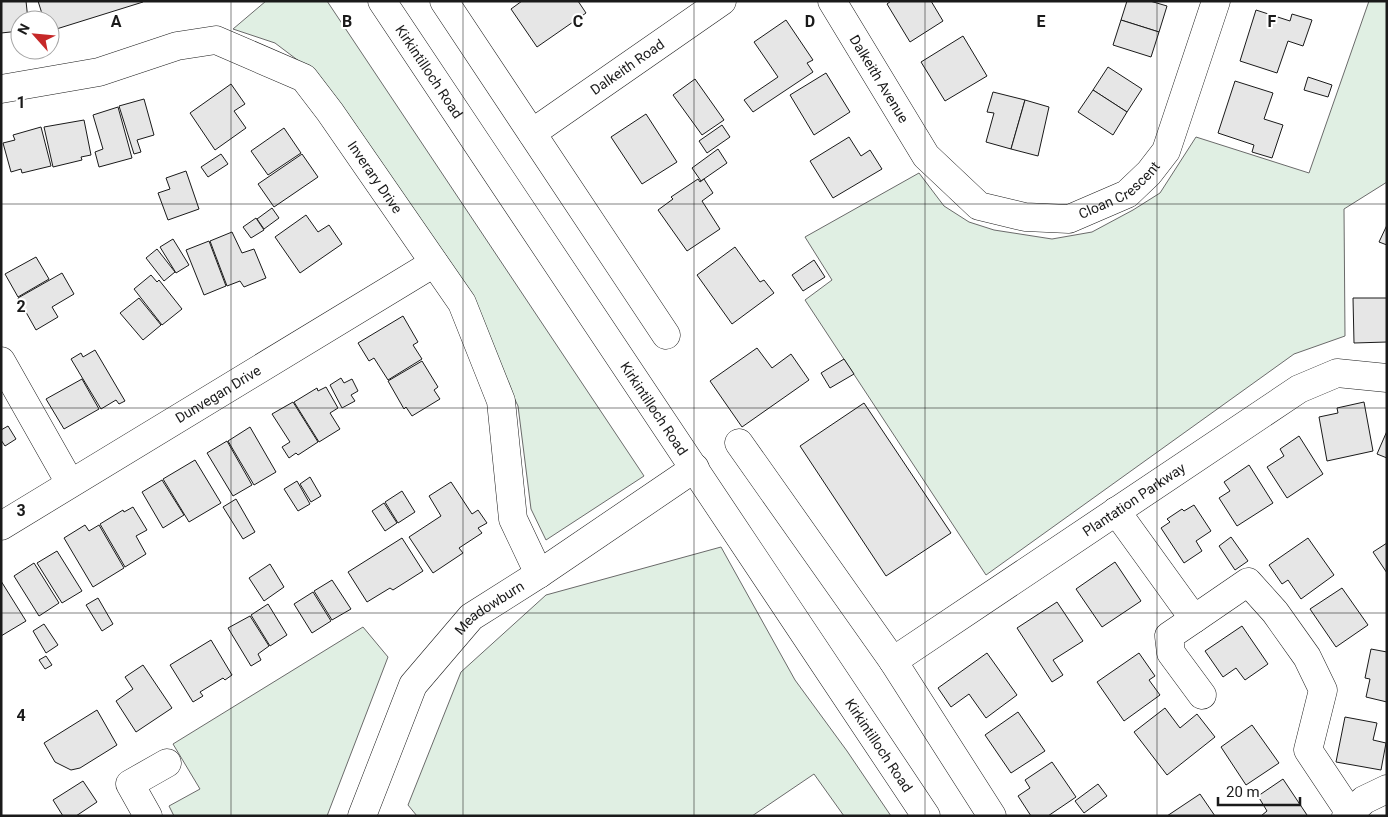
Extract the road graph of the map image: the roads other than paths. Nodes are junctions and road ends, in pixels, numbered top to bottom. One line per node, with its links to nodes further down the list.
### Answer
1 (382, 1): 14 (street, Kirkintilloch Road)
2 (444, 1): 7 (street)
3 (722, 1): 7 (street, Dalkeith Road)
4 (832, 1): 8 (street, Dalkeith Avenue)
5 (1216, 1): 8 (street, Cloan Crescent)
6 (1, 90): 9 (street, Inverary Drive)
7 (532, 132): 10 (street)
8 (926, 156)
9 (434, 263): 15 (street, Dunvegan Drive); 18 (street, Inverary Drive)
10 (666, 335)
11 (1, 361): 15 (street)
12 (1387, 378): 16 (street, Plantation Parkway)
13 (739, 443): 20 (street)
14 (696, 468): 18 (street, Meadowburn); 27 (street, Kirkintilloch Road)
15 (70, 483): 17 (street, Dunvegan Drive)
16 (1116, 511): 19 (street); 20 (street, Plantation Parkway)
17 (1, 526)
18 (539, 574): 26 (street, Meadowburn)
19 (1194, 619): 21 (street); 24 (street)
20 (893, 661): 28 (street)
21 (1202, 695)
22 (167, 763): 25 (street)
23 (1387, 789): 24 (street)
24 (1348, 814)
25 (148, 816)
26 (362, 816)
27 (926, 816)
28 (992, 816)

